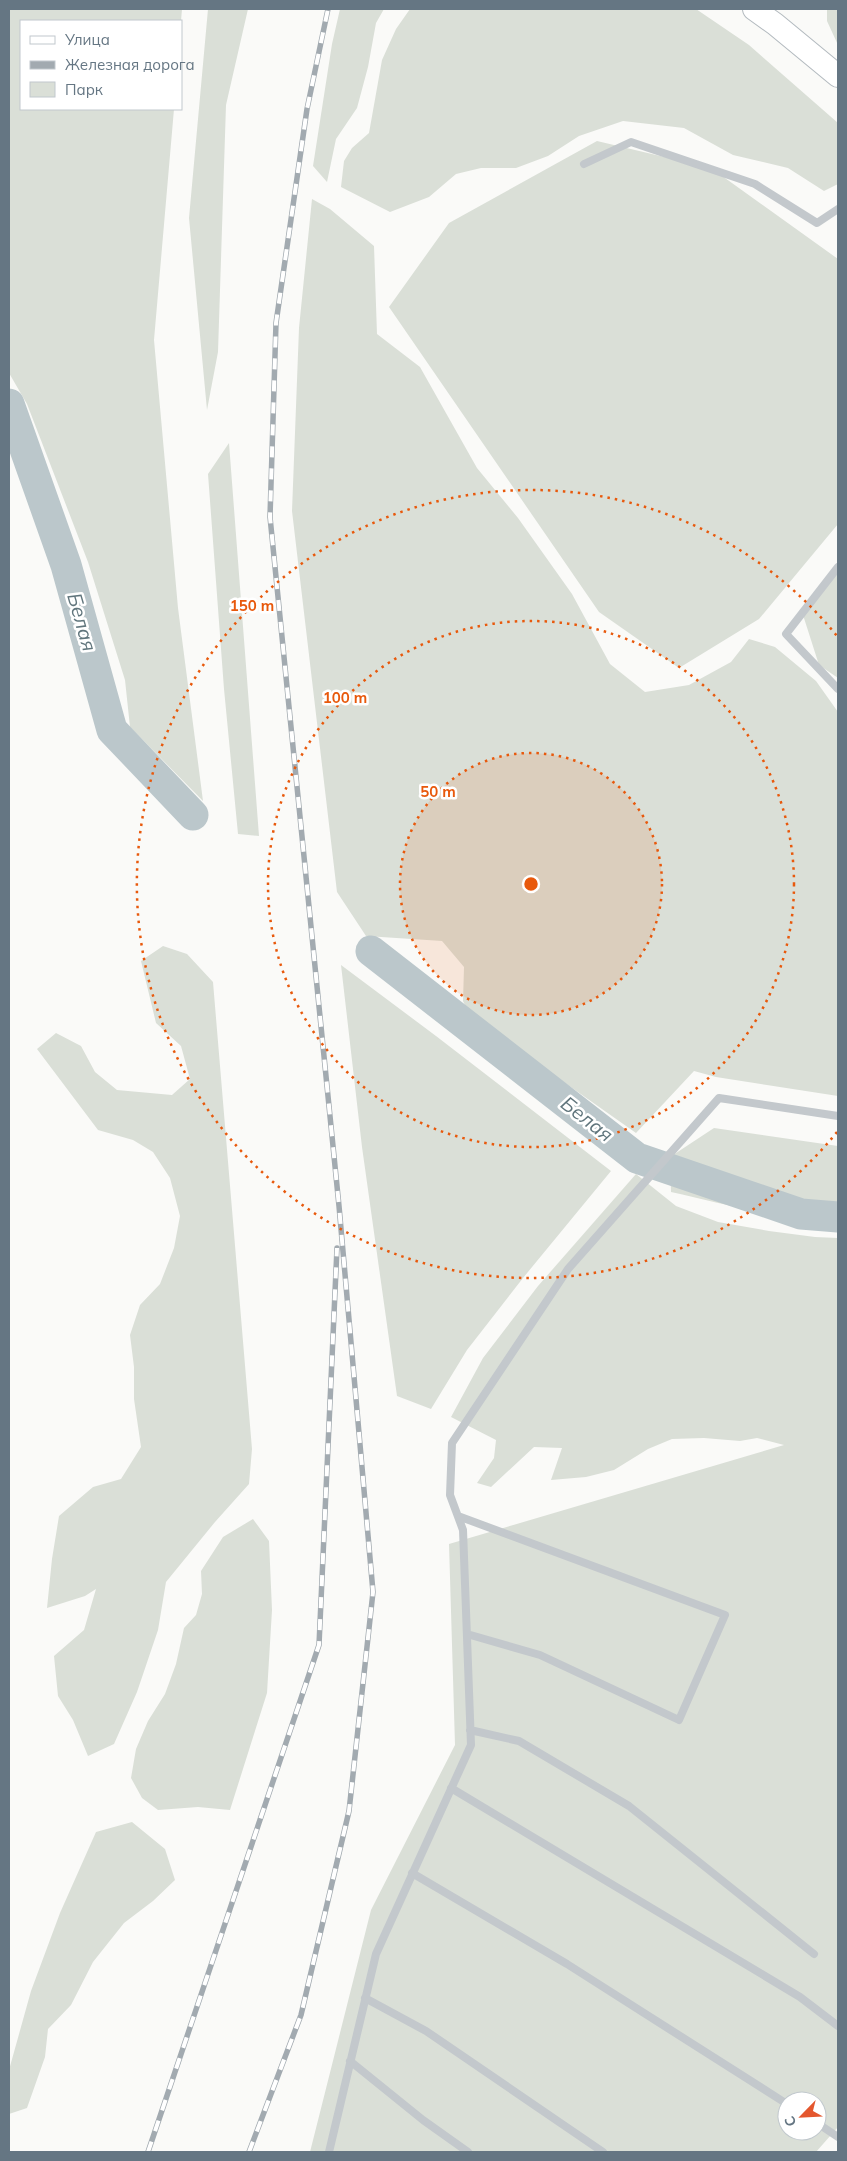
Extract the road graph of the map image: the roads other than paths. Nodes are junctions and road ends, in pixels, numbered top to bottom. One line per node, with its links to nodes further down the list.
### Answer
1 (754, 9): 2 (main road)
2 (838, 76)
3 (584, 164): 4 (lane)
4 (838, 209)
5 (838, 567): 6 (lane)
6 (838, 689)
7 (838, 1116): 8 (lane)
8 (458, 1516): 9 (lane); 9 (lane)
9 (467, 1634): 10 (lane)
10 (470, 1730): 11 (lane); 13 (lane)
11 (451, 1788): 12 (lane); 15 (lane)
12 (412, 1873): 14 (lane); 17 (lane)
13 (814, 1954)
14 (365, 1998): 16 (lane); 22 (lane)
15 (838, 2026)
16 (350, 2061): 20 (lane); 21 (lane)
17 (777, 2098)
18 (827, 2130): 19 (lane)
19 (838, 2137)
20 (329, 2152)
21 (468, 2152)
22 (603, 2152)

